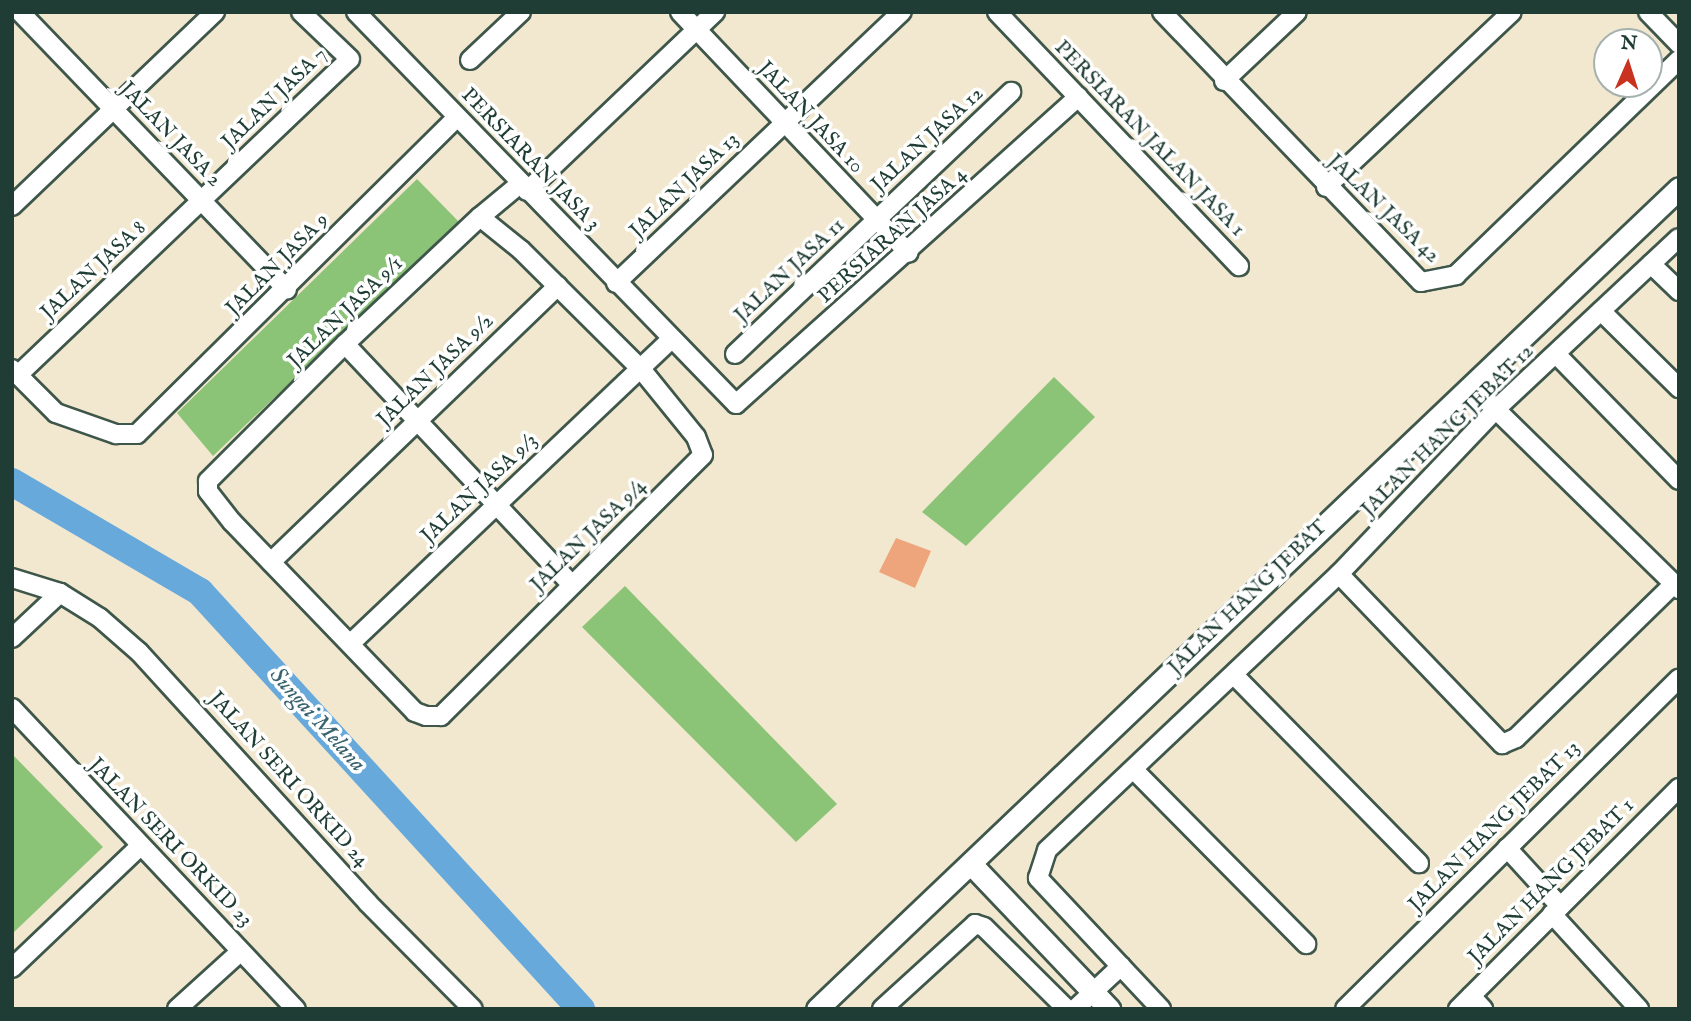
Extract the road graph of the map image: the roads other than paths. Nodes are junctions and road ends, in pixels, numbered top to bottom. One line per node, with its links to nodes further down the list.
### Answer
1 (215, 12): 22 (street)
2 (301, 12): 28 (street, JALAN JASA 7)
3 (356, 12): 23 (street, PERSIARAN JASA 3)
4 (521, 12): 17 (street)
5 (680, 12): 14 (street, JALAN JASA 10)
6 (715, 12): 14 (street, JALAN JASA 9/1)
7 (902, 12): 24 (street, JALAN JASA 13)
8 (997, 12): 21 (street, PERSIARAN JALAN JASA 1)
9 (1162, 12): 19 (street, JALAN JASA 42)
10 (1297, 12): 19 (street)
11 (1512, 12): 26 (street)
12 (1648, 12): 16 (street)
13 (26, 14): 15 (street); 22 (street, JALAN JASA 2)
14 (696, 30): 24 (street, JALAN JASA 10); 25 (street, JALAN JASA 9/1)
15 (12, 31)
16 (1679, 44)
17 (470, 60)
18 (1679, 60): 26 (street, JALAN JASA 42)
19 (1224, 80): 26 (street, JALAN JASA 42)
20 (1011, 92): 31 (street, JALAN JASA 12)
21 (1078, 97): 33 (street, PERSIARAN JASA 4); 35 (street, PERSIARAN JALAN JASA 1)
22 (115, 110): 28 (street, JALAN JASA 2); 29 (street)
23 (457, 117): 25 (street, PERSIARAN JASA 3); 38 (street, JALAN JASA 9)
24 (785, 123): 31 (street, JALAN JASA 10); 36 (street, JALAN JASA 13)
25 (524, 187): 30 (street, JALAN JASA 9/1); 36 (street, PERSIARAN JASA 3)
26 (1326, 187)
27 (1679, 188): 47 (street, JALAN HANG JEBAT)
28 (202, 201): 38 (street, JALAN JASA 2); 46 (street, JALAN JASA 8)
29 (12, 206)
30 (480, 217): 37 (street); 42 (street, JALAN JASA 9/1)
31 (876, 221): 33 (street, JALAN JASA 10); 43 (street, JALAN JASA 11)
32 (1679, 238): 34 (street, JALAN HANG JEBAT 12)
33 (909, 253): 49 (street, PERSIARAN JASA 4)
34 (1651, 264): 39 (street); 40 (street, JALAN HANG JEBAT 12)
35 (1239, 266)
36 (616, 283): 41 (street, PERSIARAN JASA 3)
37 (558, 286): 45 (street); 51 (street, JALAN JASA 9/2)
38 (287, 289): 46 (street, JALAN JASA 9)
39 (1679, 291)
40 (1601, 311): 44 (street, JALAN HANG JEBAT 12); 48 (street)
41 (671, 340): 45 (street); 49 (street, PERSIARAN JASA 3)
42 (345, 344): 51 (street); 54 (street, JALAN JASA 9/1)
43 (735, 354)
44 (1556, 354): 50 (street, JALAN HANG JEBAT 12); 52 (street)
45 (641, 369): 53 (street, JALAN JASA 9/3); 57 (street, JALAN JASA 9/4)
46 (15, 372)
47 (1473, 387): 50 (street); 70 (street, JALAN HANG JEBAT)
48 (1679, 388)
49 (736, 404)
50 (1496, 409): 55 (street, JALAN HANG JEBAT 12); 58 (street)
51 (416, 422): 53 (street); 54 (street, JALAN JASA 9/2)
52 (1679, 480)
53 (496, 506): 57 (street); 61 (street, JALAN JASA 9/3)
54 (271, 562): 61 (street)
55 (1339, 574): 58 (street); 62 (street, JALAN HANG JEBAT 12)
56 (12, 578): 59 (street, JALAN SERI ORKID 24)
57 (570, 583): 61 (street, JALAN JASA 9/4)
58 (1676, 586)
59 (60, 593): 60 (street); 81 (street, JALAN SERI ORKID 24)
60 (12, 638)
61 (351, 643)
62 (1234, 675): 65 (street, JALAN HANG JEBAT 12); 69 (street)
63 (1679, 679): 68 (street, JALAN HANG JEBAT 13)
64 (12, 708): 67 (street, JALAN SERI ORKID 23)
65 (1134, 770): 72 (street); 74 (street, JALAN HANG JEBAT 12)
66 (1679, 788): 71 (street, JALAN HANG JEBAT 1)
67 (140, 846): 73 (street, JALAN SERI ORKID 23); 75 (street)
68 (1507, 848): 71 (street); 87 (street, JALAN HANG JEBAT 13)
69 (1419, 863)
70 (972, 865): 76 (street); 82 (street, JALAN HANG JEBAT)
71 (1556, 910): 77 (street, JALAN HANG JEBAT 1); 88 (street)
72 (1306, 944)
73 (241, 951): 79 (street); 80 (street, JALAN SERI ORKID 23)
74 (1121, 966): 76 (street); 86 (street)
75 (12, 968)
76 (1093, 992): 84 (street); 85 (street)
77 (1470, 1004)
78 (1055, 1005): 83 (street)
79 (177, 1009)
80 (296, 1009)
81 (473, 1009)
82 (817, 1009)
83 (882, 1009)
84 (1076, 1009)
85 (1109, 1009)
86 (1161, 1009)
87 (1345, 1009)
88 (1639, 1009)

